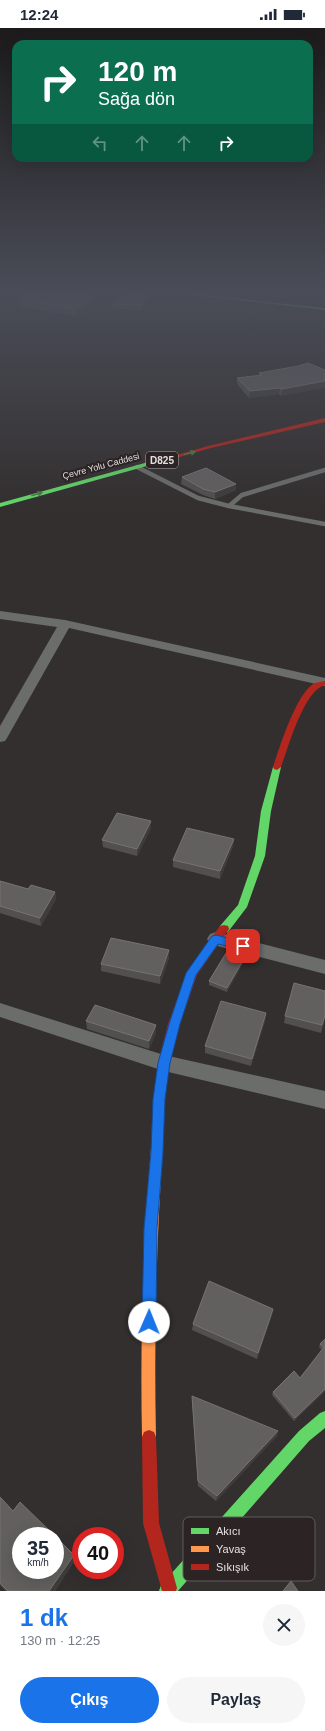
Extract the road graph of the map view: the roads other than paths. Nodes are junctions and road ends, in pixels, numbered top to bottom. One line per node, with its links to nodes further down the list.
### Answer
1 (325, 411): 2 (main road)
2 (304, 415)
3 (325, 420): 5 (main road, Çevre Yolu Caddesi / D825)
4 (325, 424): 5 (main road)
5 (281, 431): 6 (main road, Çevre Yolu Caddesi / D825, one-way to 5)
6 (137, 467): 8 (main road, Çevre Yolu Caddesi / D825, one-way to 6); 9 (lane)
7 (325, 470): 9 (lane)
8 (0, 505)
9 (229, 506): 10 (lane)
10 (325, 524)
11 (0, 615): 12 (street)
12 (65, 624): 13 (street); 14 (street)
13 (325, 682): 16 (main road)
14 (5, 720): 15 (street)
15 (0, 738)
16 (216, 939): 17 (street); 19 (main road)
17 (325, 967)
18 (0, 1010): 19 (street)
19 (164, 1063): 20 (street); 24 (main road)
20 (325, 1100)
21 (325, 1418): 22 (main road)
22 (232, 1517)
23 (183, 1573): 24 (main road)
24 (168, 1590)

